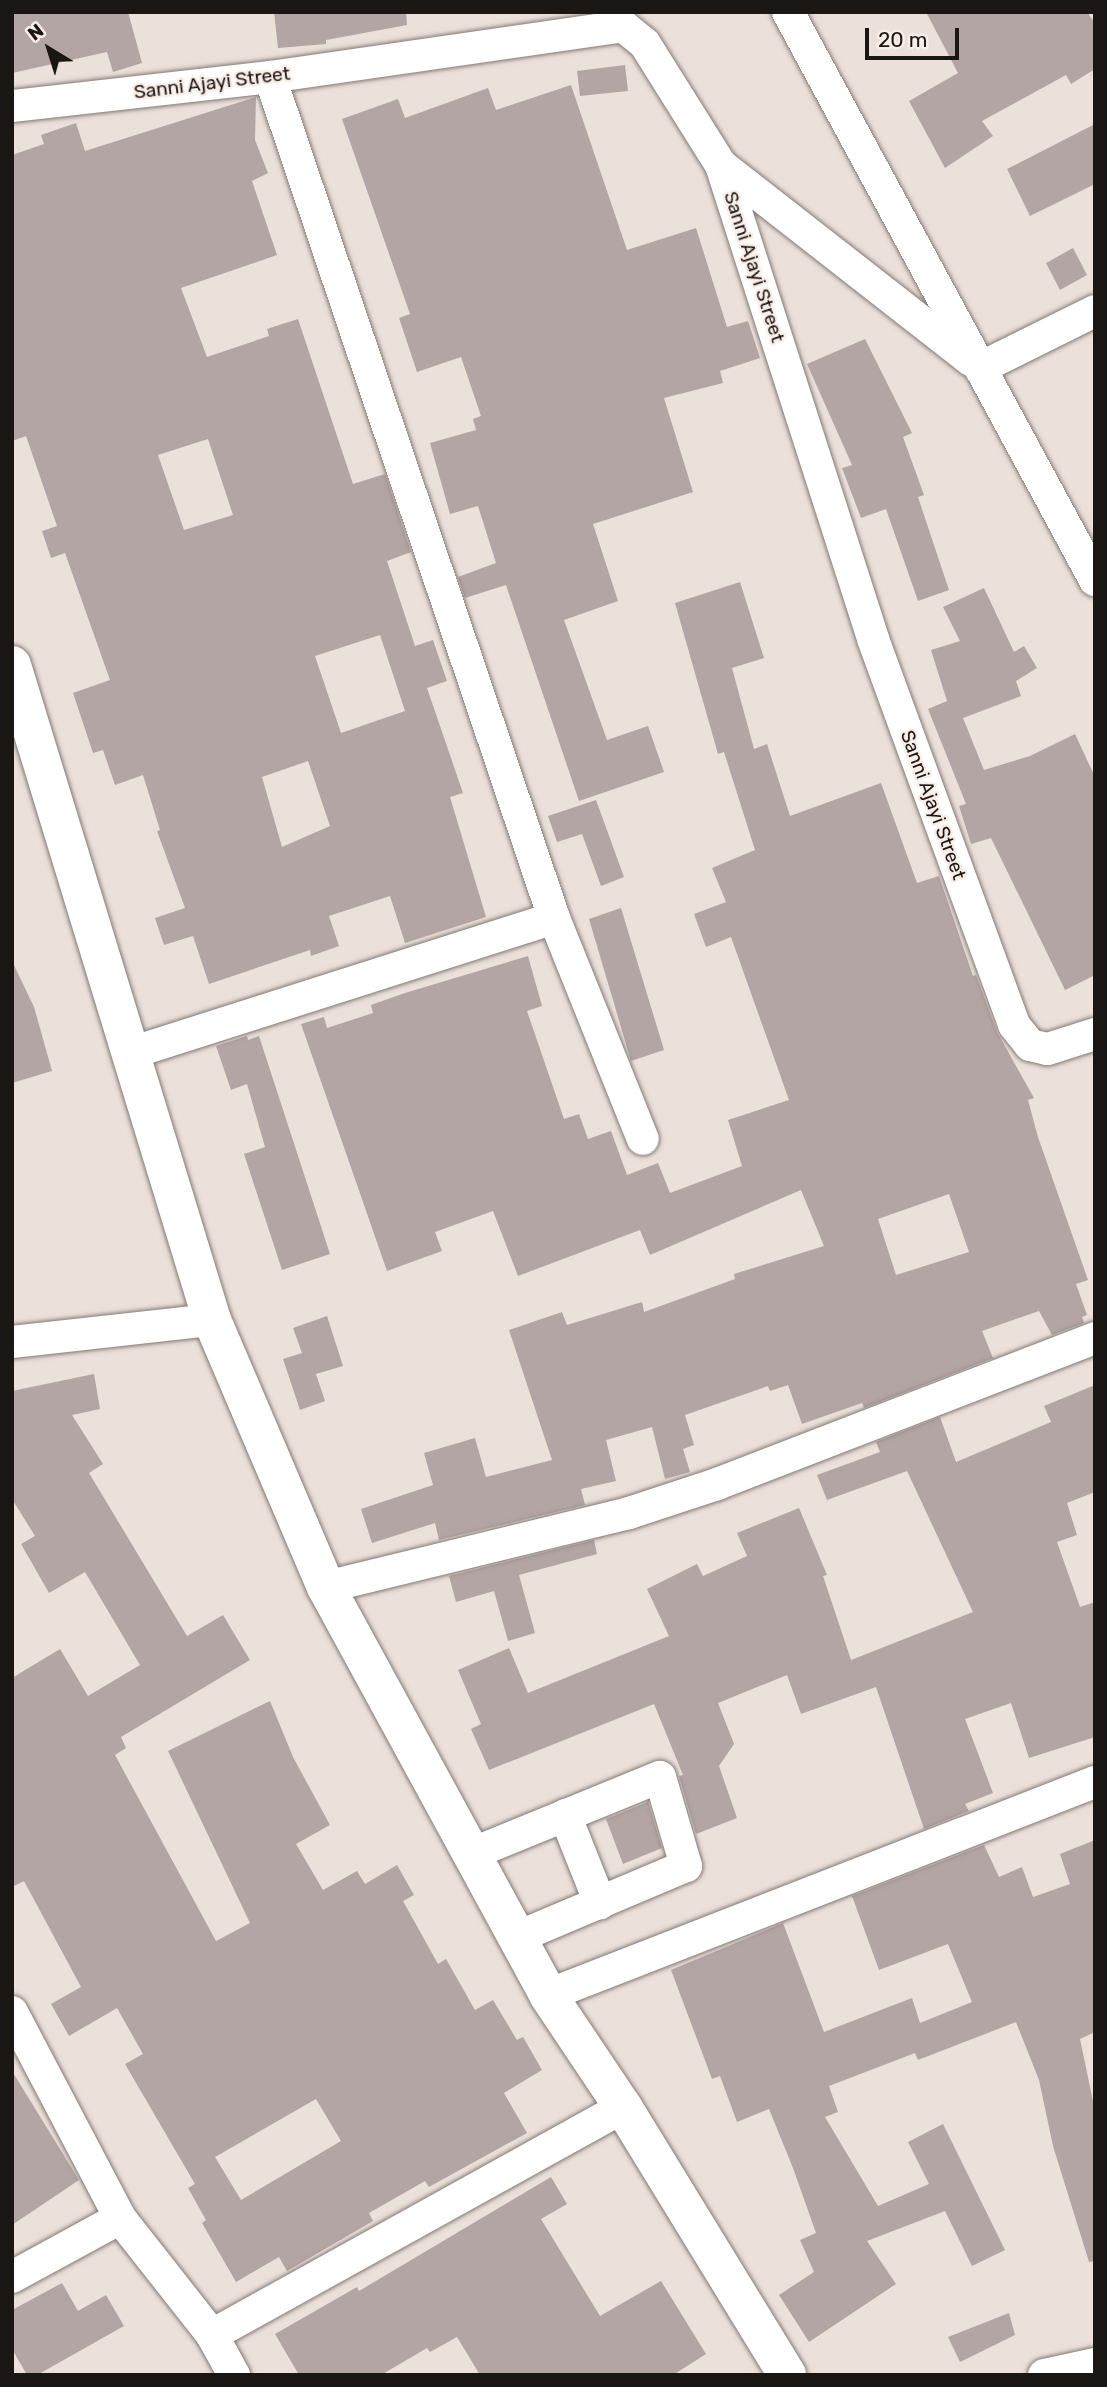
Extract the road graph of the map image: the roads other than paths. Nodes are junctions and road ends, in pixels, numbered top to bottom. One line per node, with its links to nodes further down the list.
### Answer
1 (788, 12): 6 (street)
2 (270, 77): 3 (street, Sanni Ajayi Street); 4 (street, Sanni Ajayi Street); 9 (street)
3 (12, 106)
4 (721, 164): 6 (street); 10 (street, Sanni Ajayi Street)
5 (1095, 310): 6 (street)
6 (980, 368): 7 (street)
7 (1095, 580)
8 (12, 665): 11 (main road)
9 (554, 918): 11 (street); 12 (street)
10 (1095, 1034)
11 (131, 1053): 13 (main road)
12 (643, 1139)
13 (212, 1320): 15 (street); 16 (main road)
14 (1095, 1338): 16 (street)
15 (12, 1342)
16 (326, 1587): 19 (main road)
17 (1095, 1782): 22 (street)
18 (565, 1815): 19 (street); 20 (street); 20 (street)
19 (471, 1854): 21 (main road)
20 (600, 1903): 21 (street)
21 (518, 1937): 22 (main road)
22 (548, 1994): 24 (main road)
23 (12, 2012): 25 (street)
24 (623, 2107): 27 (street); 30 (main road)
25 (120, 2218): 26 (street); 27 (street)
26 (12, 2277)
27 (212, 2334): 29 (street)
28 (1095, 2364): 31 (street)
29 (234, 2375)
30 (787, 2375)
31 (1044, 2375)

